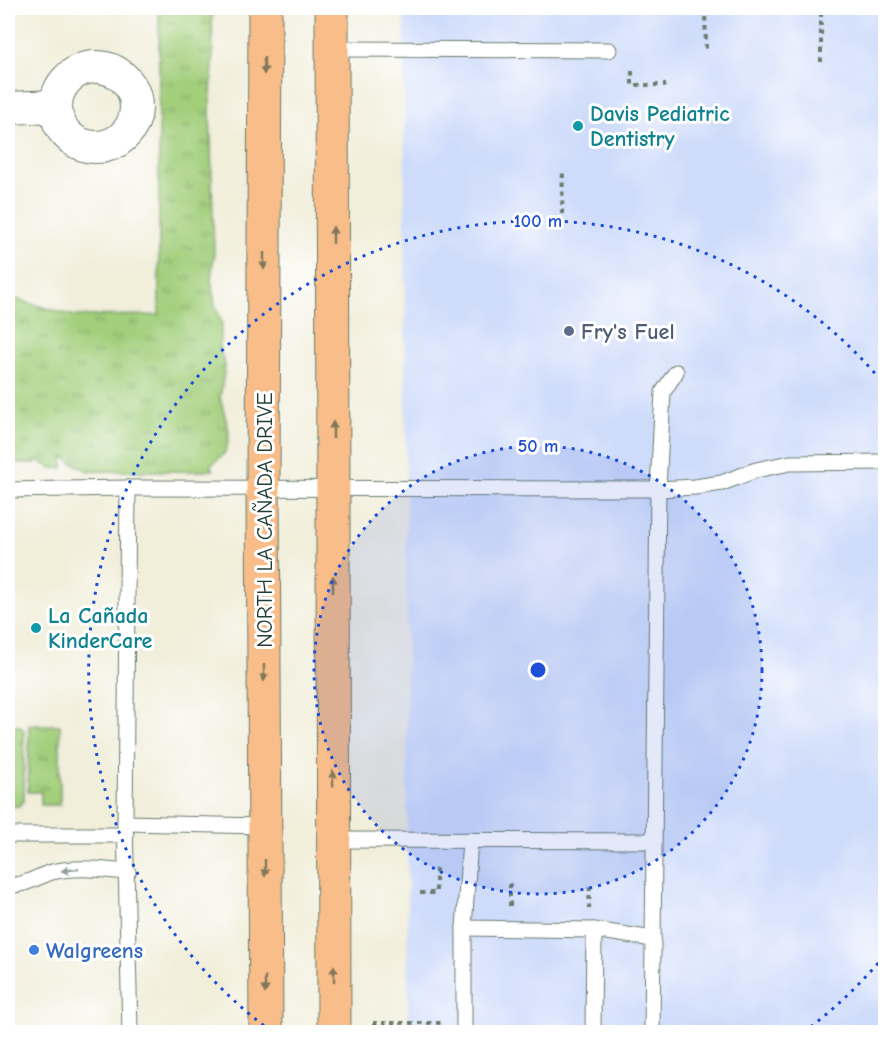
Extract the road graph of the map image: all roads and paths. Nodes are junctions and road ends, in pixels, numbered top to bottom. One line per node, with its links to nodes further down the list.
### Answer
1 (265, 8): 20 (main road, NORTH LA CAÑADA DRIVE, one-way to 20)
2 (332, 8): 7 (main road)
3 (705, 8): 9 (path)
4 (821, 8): 10 (path)
5 (874, 8): 6 (path)
6 (885, 23)
7 (332, 49): 8 (lane); 21 (main road, one-way to 7)
8 (609, 50)
9 (706, 50)
10 (820, 62)
11 (632, 71): 12 (path)
12 (666, 85)
13 (56, 106): 14 (street)
14 (8, 108)
15 (563, 168): 16 (path)
16 (562, 214)
17 (676, 372): 22 (lane)
18 (885, 462): 22 (lane)
19 (128, 488): 20 (lane); 23 (lane); 27 (lane)
20 (263, 488): 21 (lane); 26 (main road, NORTH LA CAÑADA DRIVE, one-way to 26)
21 (333, 488): 22 (lane); 29 (main road, one-way to 21)
22 (658, 489): 31 (lane)
23 (8, 490)
24 (885, 587): 25 (path)
25 (885, 649)
26 (265, 826): 27 (lane); 42 (main road, NORTH LA CAÑADA DRIVE, one-way to 42)
27 (126, 829): 28 (lane); 33 (lane)
28 (8, 835)
29 (333, 840): 30 (lane); 43 (main road, one-way to 29)
30 (470, 840): 31 (lane); 36 (lane)
31 (653, 841): 38 (lane)
32 (439, 867): 35 (path)
33 (128, 872): 34 (lane, one-way to 34); 41 (lane)
34 (8, 885)
35 (420, 893)
36 (464, 928): 37 (lane); 40 (lane)
37 (594, 930): 38 (lane); 44 (lane)
38 (653, 939): 45 (lane)
39 (373, 1023): 40 (path)
40 (464, 1028)
41 (130, 1032)
42 (266, 1032)
43 (334, 1032)
44 (593, 1032)
45 (652, 1032)

